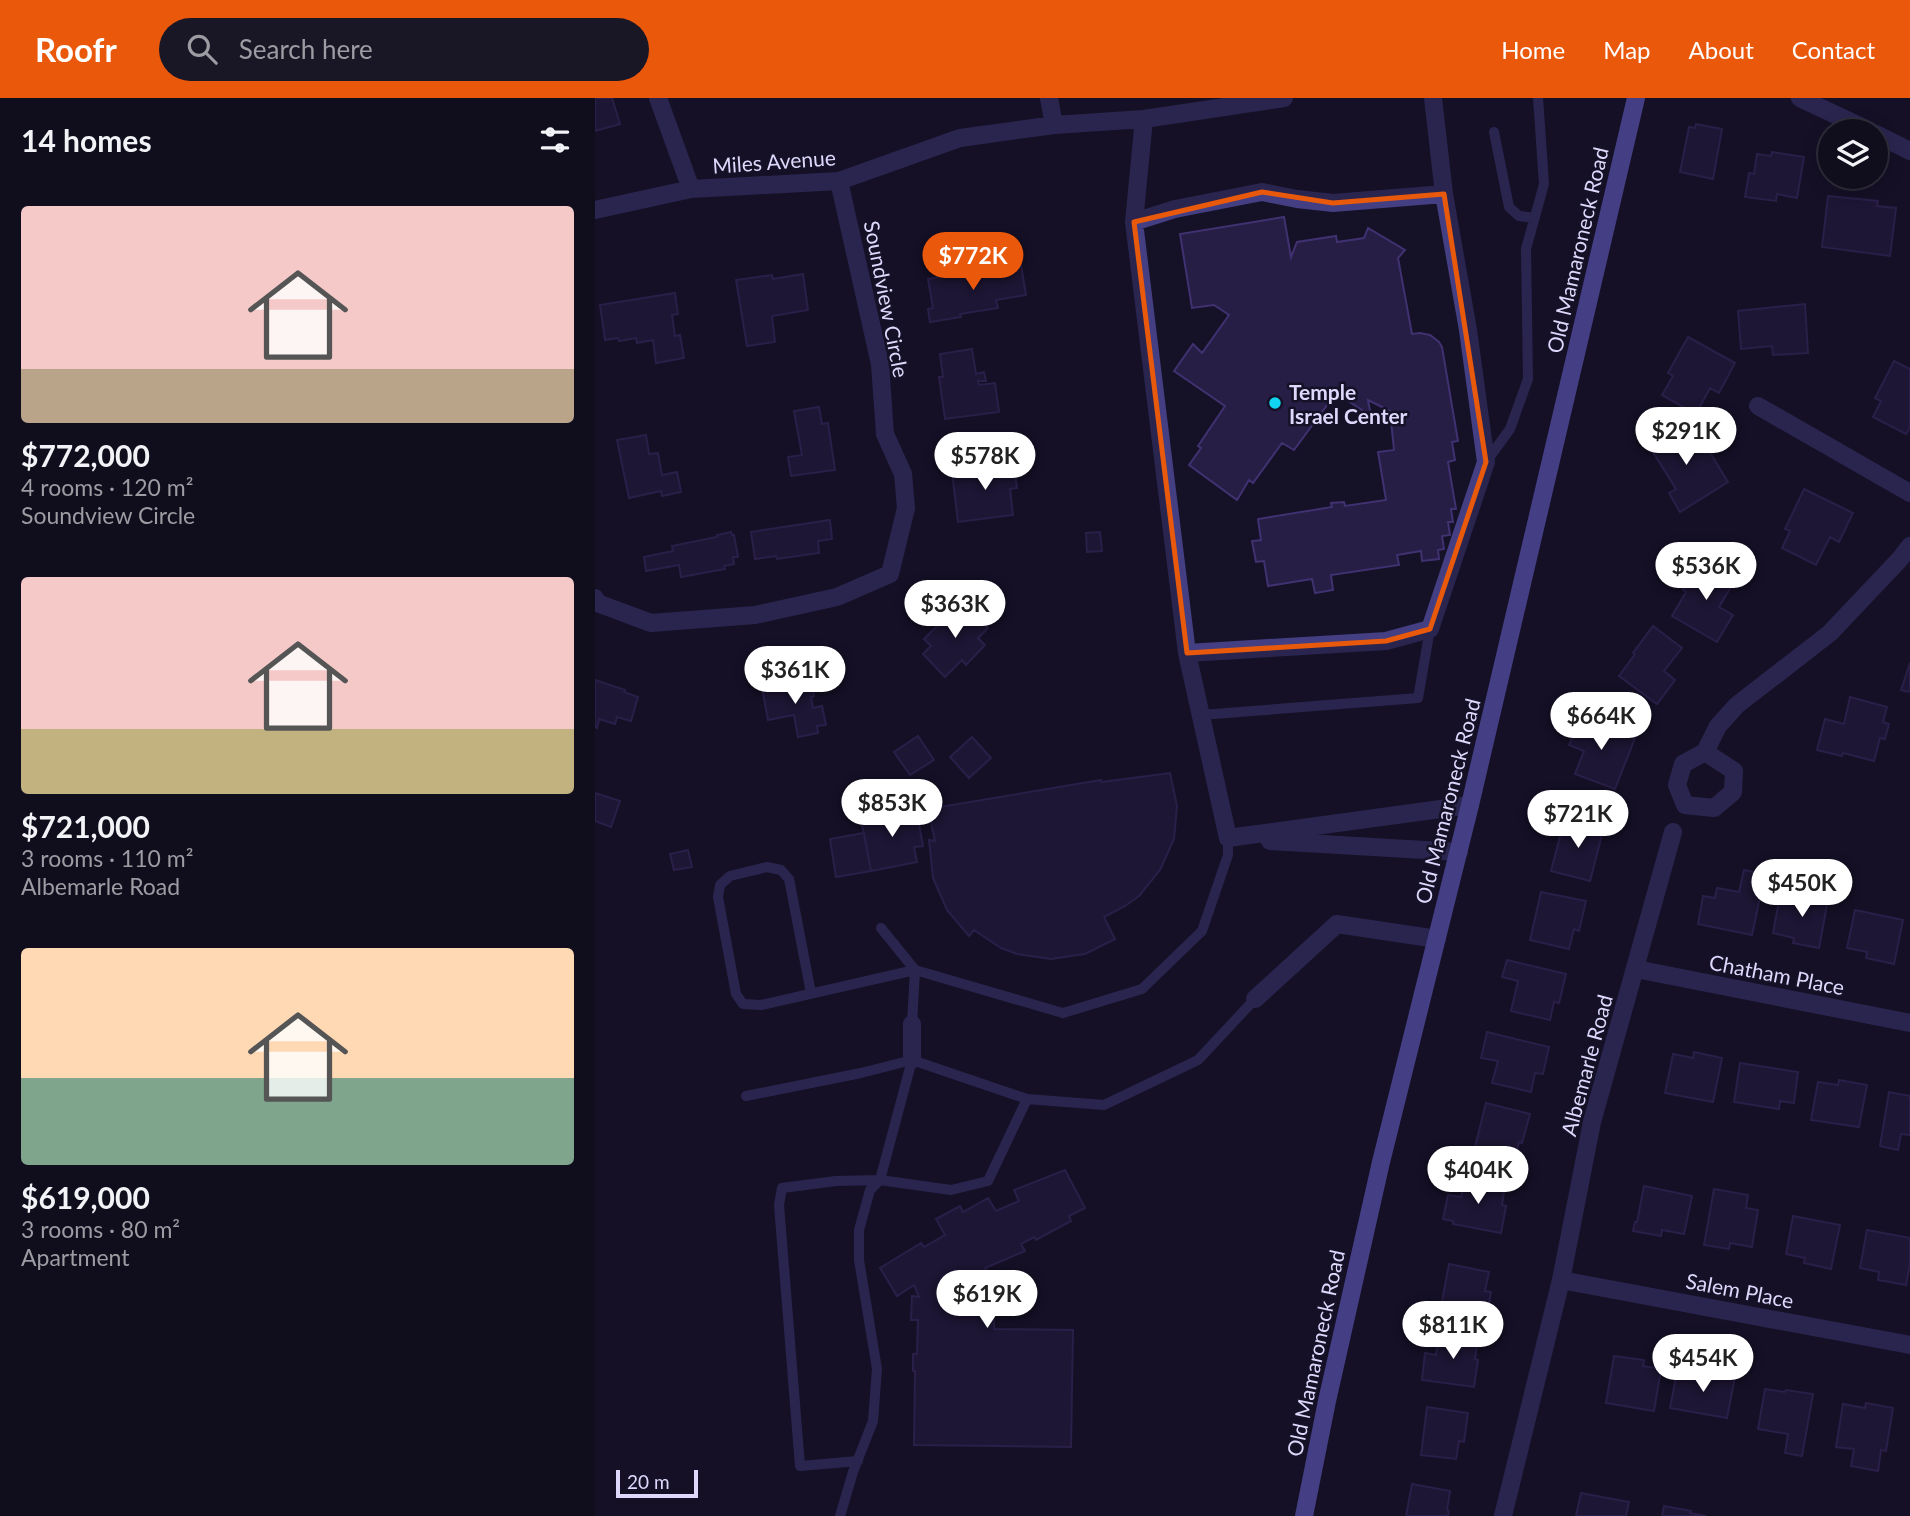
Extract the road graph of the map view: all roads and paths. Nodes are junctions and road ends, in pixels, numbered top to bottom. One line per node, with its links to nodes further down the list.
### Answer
1 (658, 98): 15 (street)
2 (1049, 98): 10 (street)
3 (1284, 98): 8 (street, Miles Avenue)
4 (1433, 98): 16 (street)
5 (1538, 98): 18 (lane)
6 (1636, 98): 29 (main road, Old Mamaroneck Road)
7 (1800, 98): 9 (street)
8 (1144, 119): 10 (street, Miles Avenue); 19 (street)
9 (1845, 119)
10 (1054, 125): 14 (street, Miles Avenue)
11 (1494, 132): 18 (lane)
12 (1888, 140): 13 (street)
13 (1910, 151)
14 (839, 181): 15 (street, Miles Avenue); 24 (street, Soundview Circle)
15 (691, 189): 17 (street, Miles Avenue)
16 (1444, 194): 19 (street); 21 (street)
17 (595, 210)
18 (1535, 218): 21 (lane)
19 (1134, 222): 26 (street)
20 (1758, 406): 22 (street)
21 (1486, 462): 25 (street)
22 (1910, 494)
23 (1910, 546): 28 (street)
24 (595, 598)
25 (1430, 629): 26 (street); 27 (lane)
26 (1187, 653): 27 (street)
27 (1201, 715): 31 (street)
28 (1705, 752)
29 (1470, 806): 31 (street); 32 (main road, Old Mamaroneck Road)
30 (1673, 832): 35 (street, Albemarle Road)
31 (1228, 838): 32 (street); 36 (lane)
32 (1459, 852): 34 (main road, Old Mamaroneck Road)
33 (881, 928): 36 (lane)
34 (1437, 939): 38 (street); 49 (main road, Old Mamaroneck Road)
35 (1636, 969): 39 (street, Chatham Place); 45 (street, Albemarle Road)
36 (915, 970): 37 (lane); 40 (lane)
37 (811, 993): 37 (lane)
38 (1255, 999): 43 (lane)
39 (1910, 1023)
40 (912, 1024): 41 (street)
41 (912, 1060): 42 (lane); 43 (lane); 44 (lane)
42 (746, 1096)
43 (1027, 1099): 44 (lane)
44 (880, 1181): 47 (lane); 47 (lane)
45 (1561, 1280): 46 (street, Salem Place); 50 (street, Albemarle Road)
46 (1910, 1345)
47 (855, 1467): 48 (lane)
48 (840, 1516)
49 (1304, 1516)
50 (1503, 1516)

